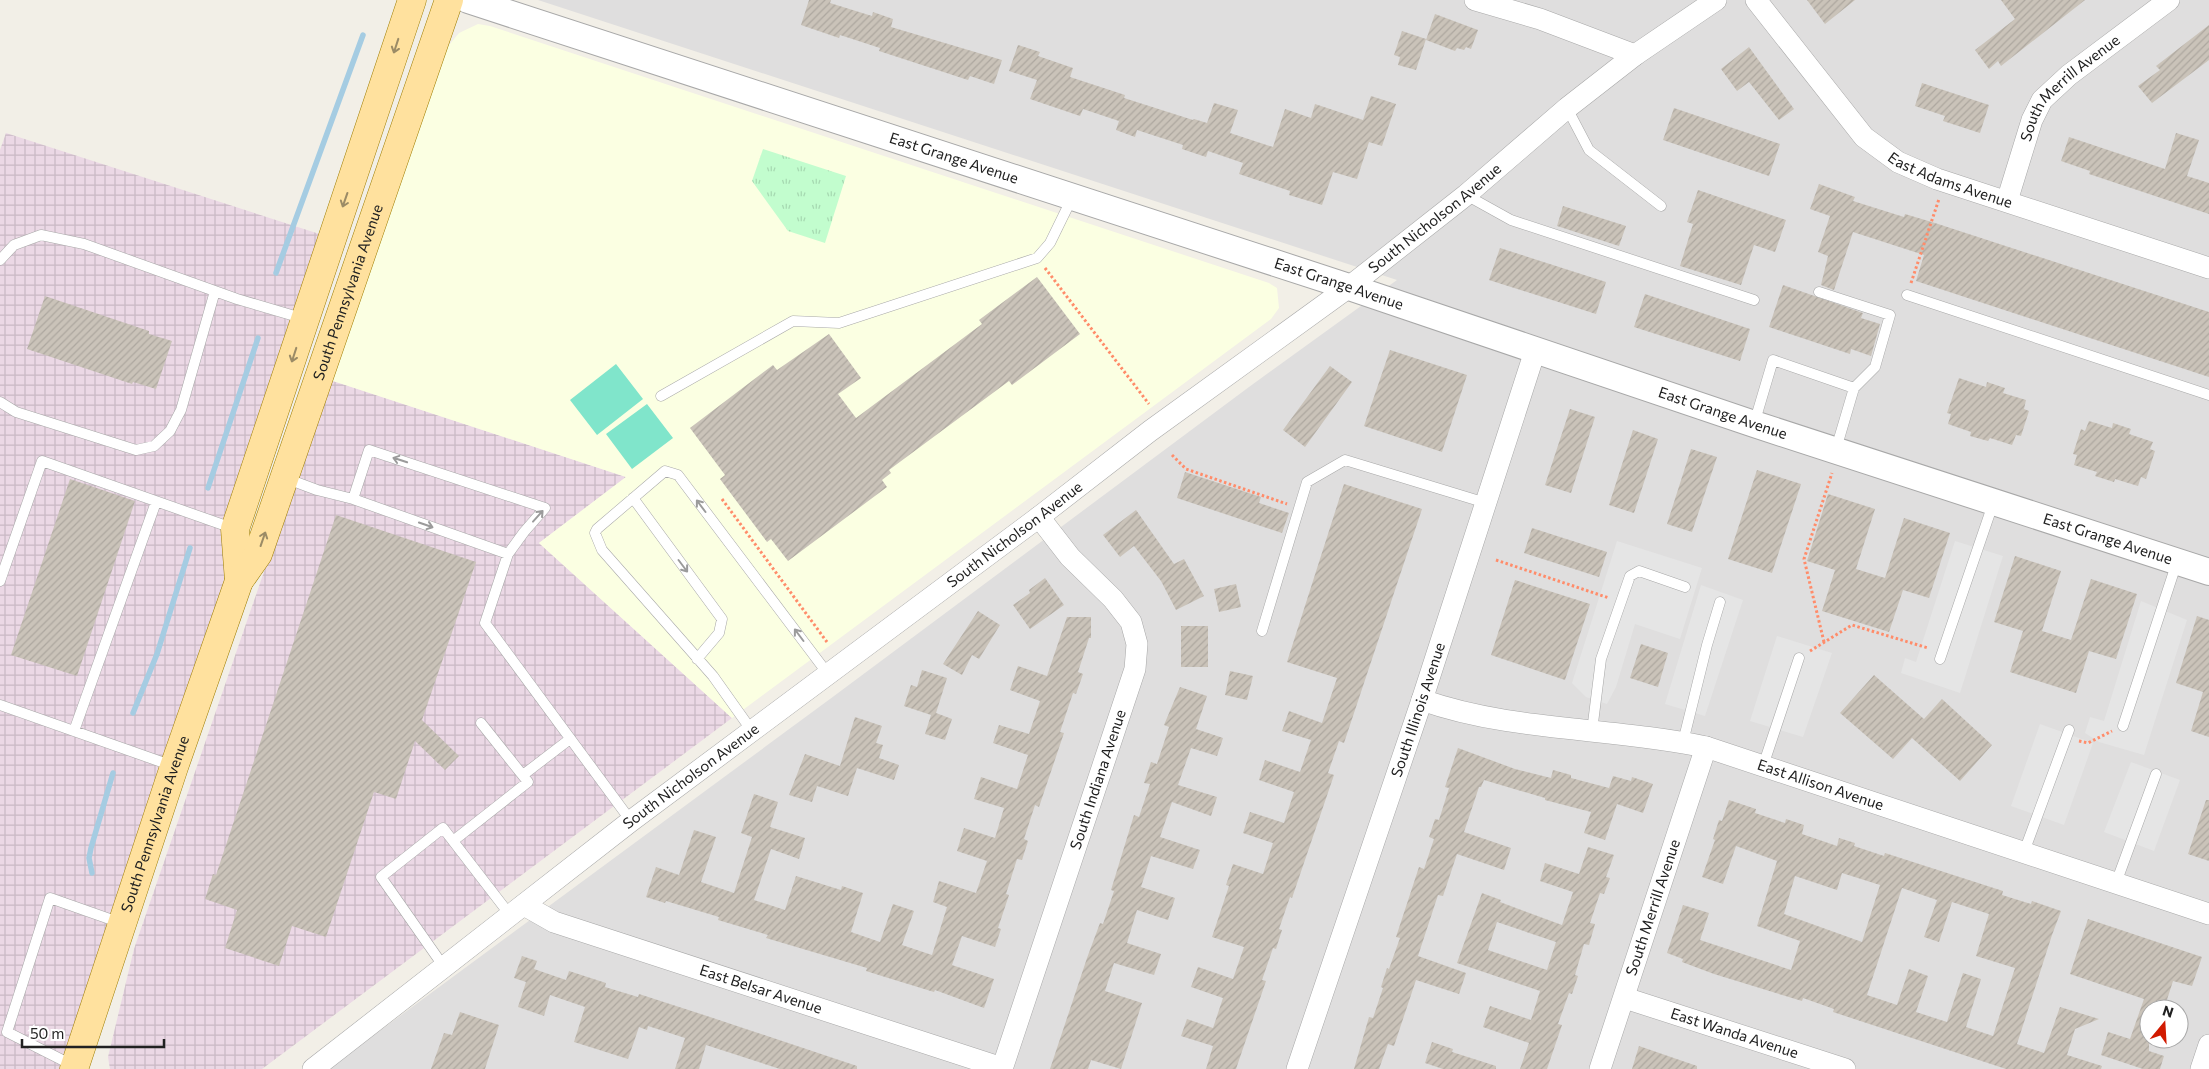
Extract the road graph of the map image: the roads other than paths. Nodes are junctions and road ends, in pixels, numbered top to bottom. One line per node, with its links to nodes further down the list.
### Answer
1 (412, 0): 21 (main road, South Pennsylvania Avenue, one-way to 21)
2 (450, 0): 29 (main road, South Pennsylvania Avenue)
3 (468, 0): 11 (street, East Grange Avenue)
4 (1475, 0): 8 (street)
5 (1716, 0): 8 (street, South Nicholson Avenue)
6 (1756, 0): 12 (street, East Adams Avenue)
7 (2169, 0): 12 (street, South Merrill Avenue)
8 (1635, 56): 9 (street, South Nicholson Avenue)
9 (1567, 108): 10 (street, South Nicholson Avenue); 13 (lane)
10 (1466, 195): 16 (street, South Nicholson Avenue); 20 (lane)
11 (1072, 197): 16 (street, East Grange Avenue); 25 (lane)
12 (2007, 201): 15 (street, East Adams Avenue)
13 (1660, 206)
14 (0, 260): 17 (lane)
15 (2209, 268)
16 (1349, 287): 22 (street, East Grange Avenue); 35 (street, South Nicholson Avenue)
17 (215, 292): 21 (lane); 26 (lane)
18 (1819, 292): 23 (lane)
19 (1907, 295): 24 (lane)
20 (1754, 300)
21 (306, 319): 36 (main road, South Pennsylvania Avenue, one-way to 36)
22 (1535, 351): 27 (street, East Grange Avenue); 33 (street, South Illinois Avenue)
23 (1854, 388): 27 (lane); 28 (lane)
24 (2209, 395)
25 (661, 396)
26 (0, 402)
27 (1754, 424): 28 (street, East Grange Avenue)
28 (1834, 462): 34 (street, East Grange Avenue)
29 (284, 478): 31 (lane); 41 (main road, South Pennsylvania Avenue, one-way to 29)
30 (633, 498): 47 (lane, one-way to 47); 47 (lane); 48 (lane, one-way to 30)
31 (352, 499): 37 (lane, one-way to 37); 37 (lane, one-way to 31)
32 (156, 502): 36 (lane); 40 (lane); 53 (lane)
33 (1486, 503): 44 (lane); 49 (street, South Illinois Avenue)
34 (1994, 503): 38 (street, East Grange Avenue); 45 (lane)
35 (1039, 517): 48 (street, South Nicholson Avenue); 75 (street, South Indiana Avenue)
36 (235, 530): 41 (main road, South Pennsylvania Avenue)
37 (508, 554): 57 (lane)
38 (2178, 561): 39 (street, East Grange Avenue); 52 (lane)
39 (2209, 572)
40 (0, 581)
41 (239, 581): 61 (main road, South Pennsylvania Avenue)
42 (1685, 587): 55 (lane)
43 (1720, 602): 58 (lane)
44 (1262, 631)
45 (1941, 656)
46 (1799, 658): 60 (lane)
47 (697, 659): 54 (lane)
48 (828, 674): 54 (street, South Nicholson Avenue)
49 (1422, 700): 55 (street, East Allison Avenue); 77 (street, South Illinois Avenue)
50 (0, 705): 53 (lane)
51 (481, 722): 63 (lane)
52 (2123, 726)
53 (74, 731): 61 (lane)
54 (752, 731): 64 (street, South Nicholson Avenue)
55 (1592, 731): 58 (street, East Allison Avenue)
56 (2068, 733): 66 (lane)
57 (570, 739): 63 (lane); 64 (lane)
58 (1683, 742): 59 (street, East Allison Avenue)
59 (1706, 747): 60 (street, East Allison Avenue); 72 (street, South Merrill Avenue)
60 (1763, 766): 66 (street, East Allison Avenue)
61 (174, 767): 70 (main road, South Pennsylvania Avenue)
62 (2156, 774): 67 (lane)
63 (523, 775): 65 (lane)
64 (631, 821): 68 (street, South Nicholson Avenue)
65 (453, 841): 68 (lane); 71 (lane)
66 (2024, 852): 67 (street, East Allison Avenue)
67 (2116, 883): 69 (street, East Allison Avenue)
68 (517, 910): 71 (street, South Nicholson Avenue); 75 (street, East Belsar Avenue)
69 (2209, 914)
70 (122, 923): 74 (main road, South Pennsylvania Avenue); 74 (lane)
71 (444, 967): 76 (street, South Nicholson Avenue)
72 (1625, 998): 78 (street, South Merrill Avenue); 79 (street, East Wanda Avenue)
73 (2209, 1045): 80 (street)
74 (75, 1068)
75 (1002, 1068)
76 (313, 1069)
77 (1296, 1069)
78 (1600, 1069)
79 (1845, 1069)
80 (2201, 1069)

